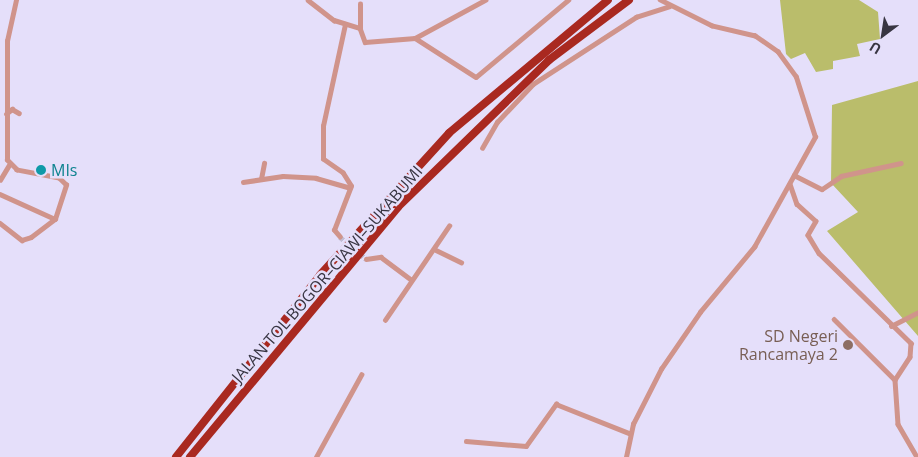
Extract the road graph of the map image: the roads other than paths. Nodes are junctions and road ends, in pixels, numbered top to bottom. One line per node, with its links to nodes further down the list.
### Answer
1 (16, 0): 13 (street)
2 (308, 0): 10 (street)
3 (485, 0): 12 (street)
4 (568, 0): 12 (street)
5 (608, 0): 43 (highway, JALAN TOL BOGOR–CIAWI–SUKABUMI)
6 (629, 0): 44 (highway, JALAN TOL BOGOR–CIAWI–SUKABUMI)
7 (660, 1): 9 (street)
8 (360, 4): 11 (street)
9 (669, 6): 16 (street); 20 (street)
10 (345, 24): 11 (street); 25 (street)
11 (360, 28): 12 (street)
12 (415, 38)
13 (2, 78): 15 (street)
14 (19, 113): 15 (street)
15 (6, 114): 19 (street)
16 (482, 148)
17 (264, 163): 21 (street)
18 (901, 163): 20 (street)
19 (9, 165): 22 (street); 27 (street)
20 (794, 175): 24 (street)
21 (261, 179): 23 (street); 25 (street)
22 (0, 180)
23 (243, 182)
24 (790, 184): 38 (street); 41 (street)
25 (350, 188): 30 (street)
26 (0, 194): 27 (street)
27 (55, 219): 28 (street)
28 (0, 223)
29 (449, 226): 31 (street)
30 (340, 237)
31 (436, 250): 33 (street); 34 (street)
32 (366, 259): 34 (street)
33 (461, 262)
34 (411, 280): 37 (street)
35 (918, 312): 38 (street)
36 (834, 319): 40 (street)
37 (385, 320)
38 (891, 326): 40 (street)
39 (361, 375): 45 (street)
40 (895, 380): 47 (street)
41 (629, 433): 42 (street); 46 (street)
42 (466, 441)
43 (176, 457)
44 (190, 457)
45 (316, 457)
46 (626, 457)
47 (917, 457)

